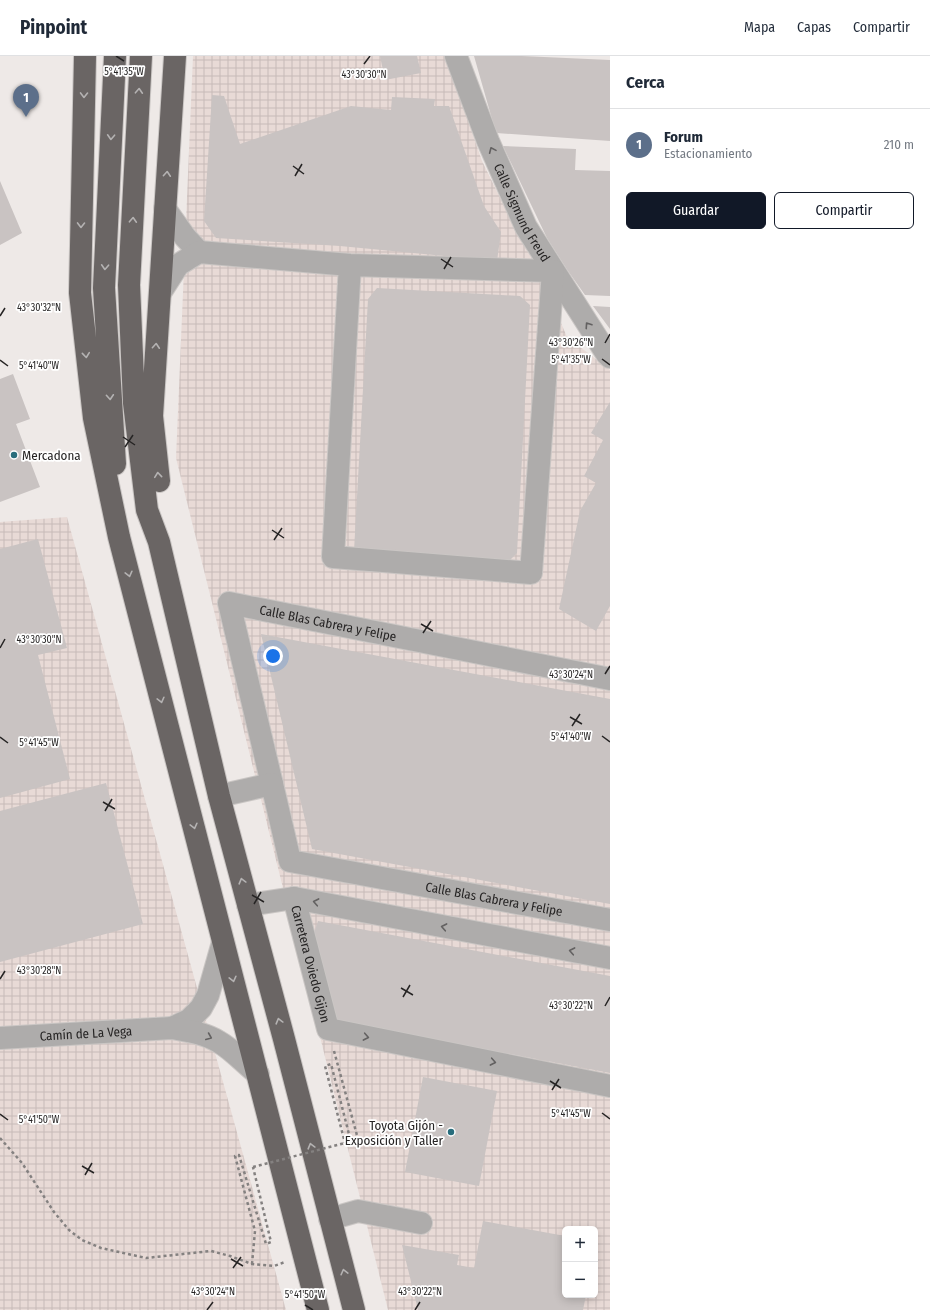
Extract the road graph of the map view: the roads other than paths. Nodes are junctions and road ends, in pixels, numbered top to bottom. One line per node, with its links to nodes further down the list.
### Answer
1 (85, 56): 12 (highway, one-way to 12)
2 (115, 56): 12 (highway, one-way to 12)
3 (141, 56): 13 (highway, one-way to 3)
4 (175, 56): 6 (highway, one-way to 4)
5 (456, 56): 9 (street, Calle Sigmund Freud, one-way to 5)
6 (165, 209): 7 (street); 10 (highway)
7 (199, 252): 8 (street); 10 (street)
8 (350, 265): 9 (street); 9 (street)
9 (553, 271): 11 (street, Calle Sigmund Freud, one-way to 9)
10 (160, 293): 13 (highway, one-way to 10)
11 (610, 357)
12 (119, 536): 20 (highway, one-way to 20)
13 (158, 542): 16 (highway)
14 (610, 679): 15 (street, Calle Blas Cabrera y Felipe)
15 (272, 784): 16 (street); 19 (street, Calle Blas Cabrera y Felipe)
16 (219, 796): 18 (highway, one-way to 16)
17 (294, 898): 18 (street); 21 (street, one-way to 17); 25 (street, Carretera Oviedo Gijon, one-way to 25)
18 (248, 905): 26 (highway, one-way to 18)
19 (610, 920)
20 (224, 942): 22 (street, Camín de La Vega); 24 (highway, one-way to 24)
21 (610, 958)
22 (172, 1028): 23 (street, Camín de La Vega); 24 (street, Camín de La Vega, one-way to 24)
23 (0, 1038)
24 (258, 1074): 28 (highway)
25 (610, 1086)
26 (330, 1219): 27 (street); 29 (highway, one-way to 26)
27 (421, 1223)
28 (318, 1310)
29 (354, 1310)

